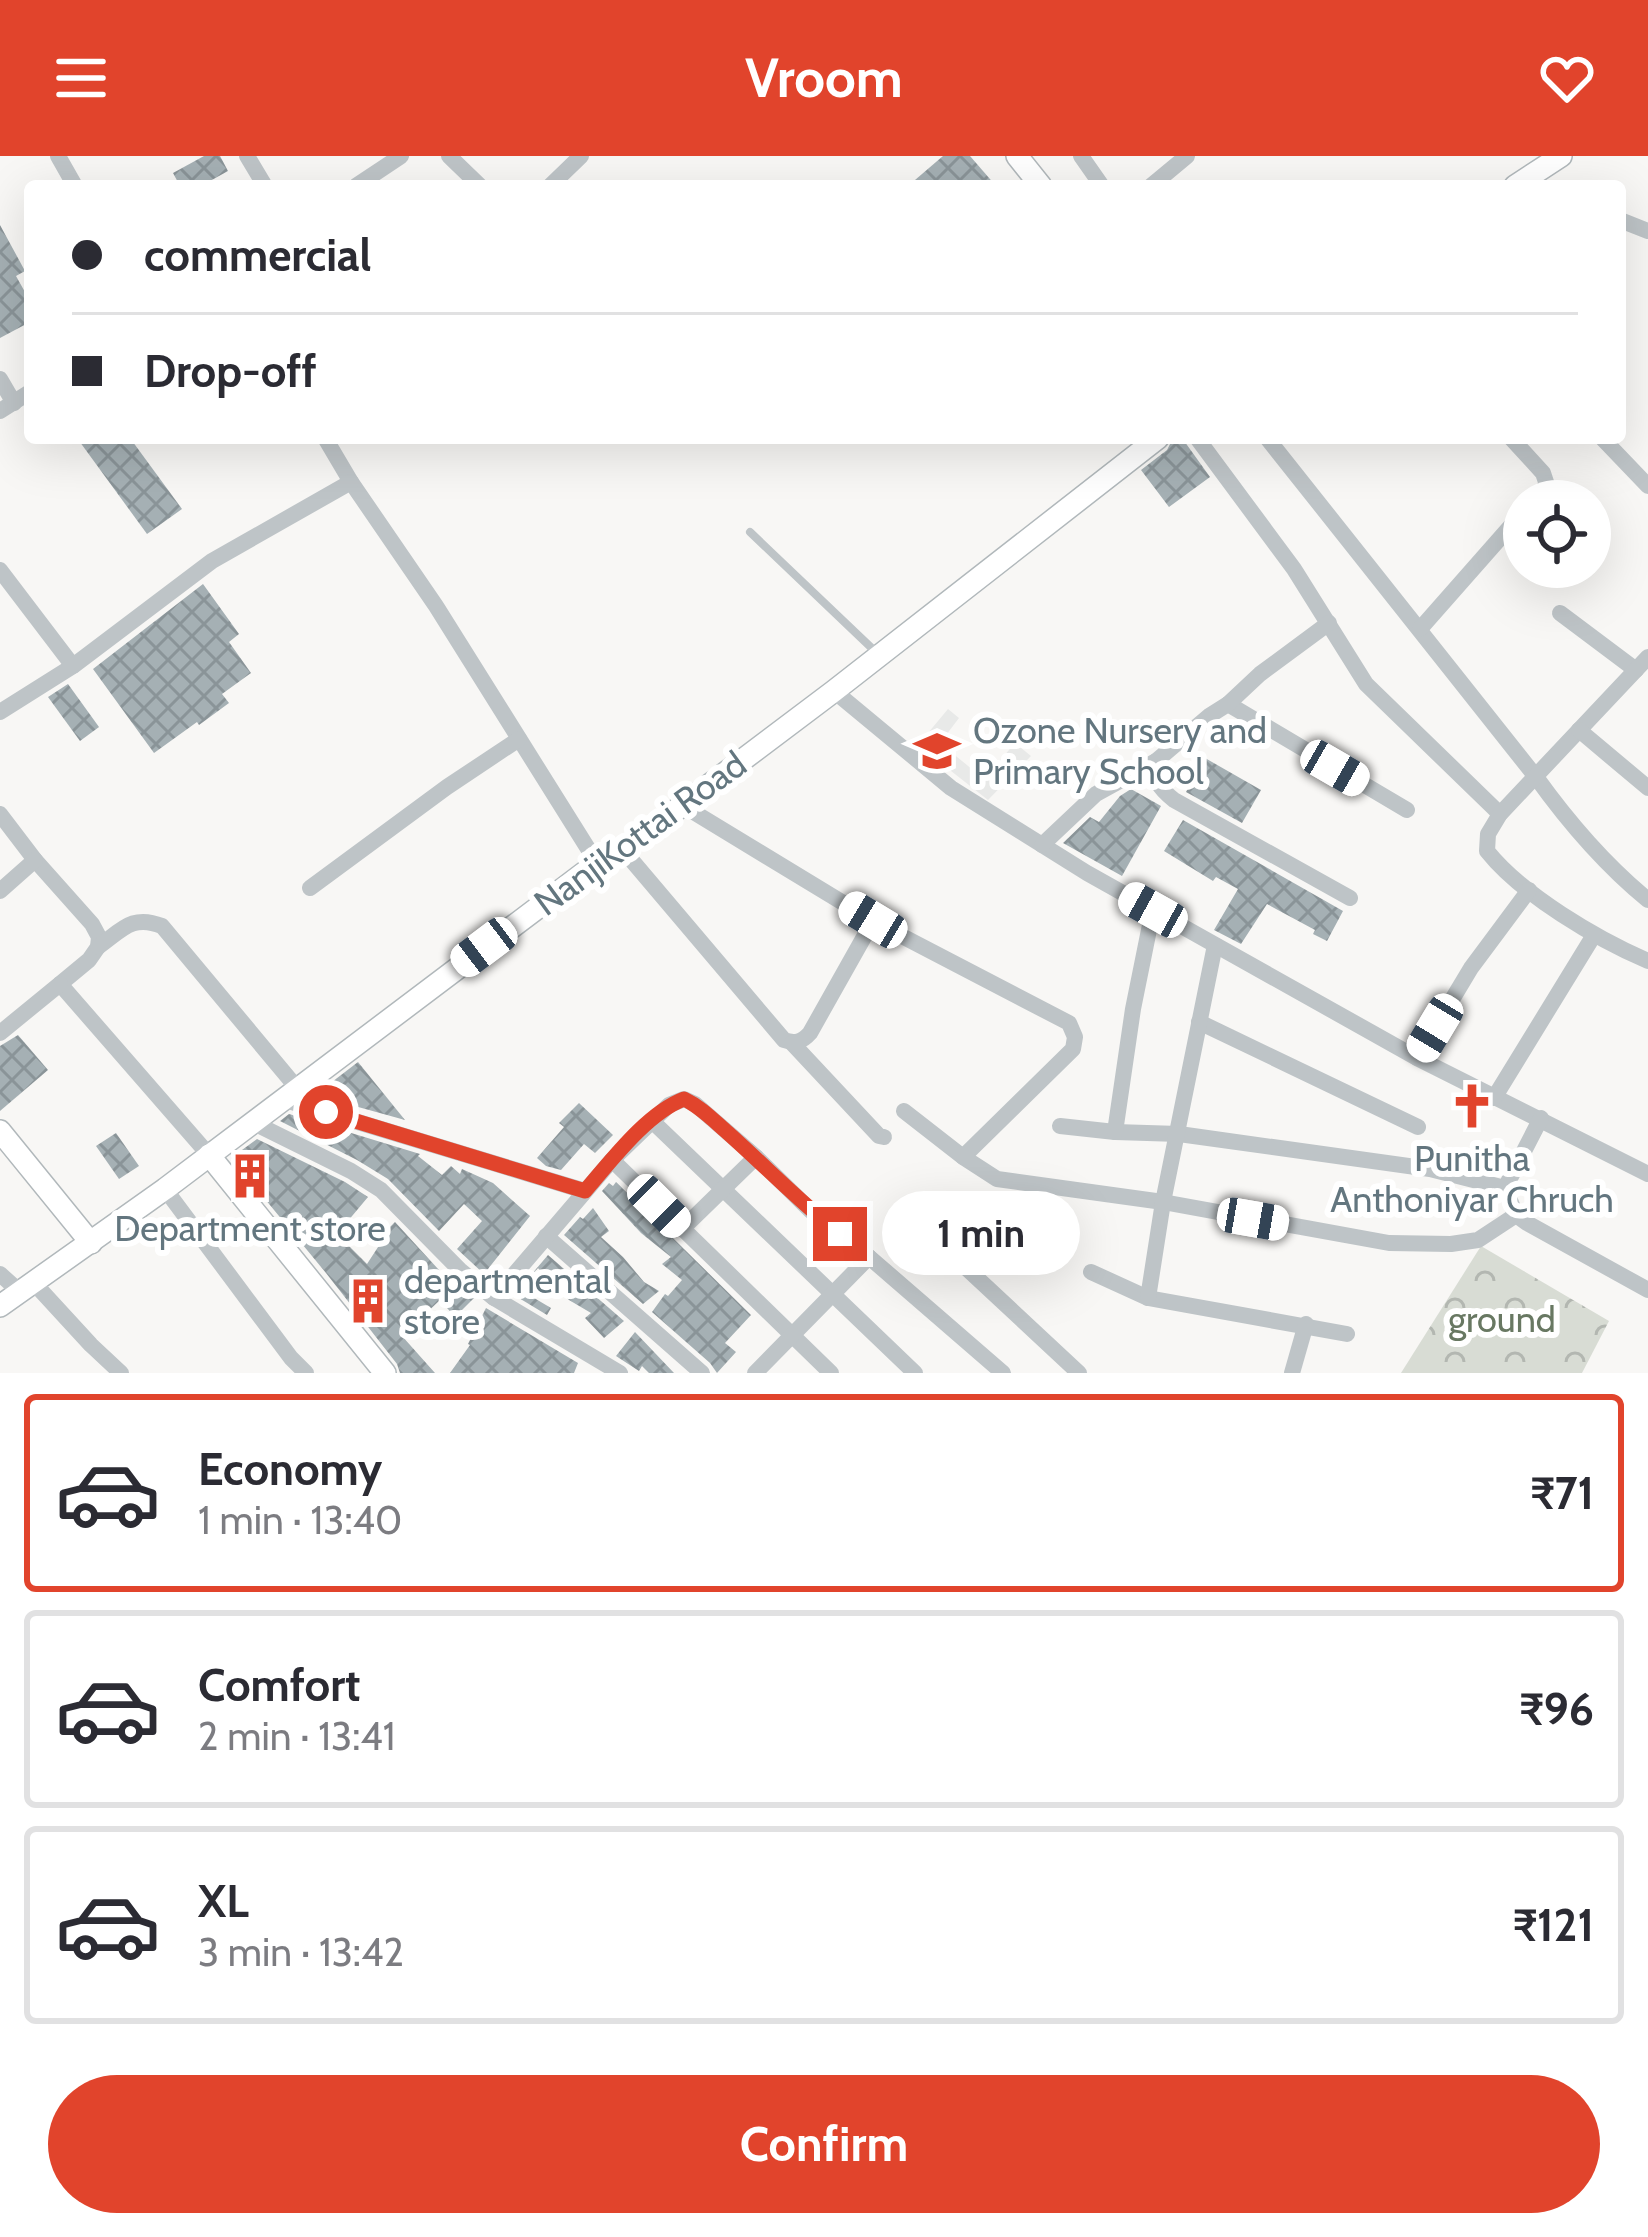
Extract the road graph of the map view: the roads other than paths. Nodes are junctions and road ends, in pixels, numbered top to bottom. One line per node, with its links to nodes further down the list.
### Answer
1 (400, 156): 7 (street)
2 (449, 156): 8 (street)
3 (580, 156): 9 (street)
4 (1018, 156): 10 (main road)
5 (1187, 156): 11 (street)
6 (1561, 156): 12 (main road)
7 (365, 180)
8 (474, 180)
9 (556, 180)
10 (1036, 180)
11 (1158, 180)
12 (1531, 180)
13 (0, 379): 14 (street)
14 (15, 402)
15 (329, 444): 22 (street)
16 (1150, 444): 30 (main road, NanjiKottai Road)
17 (1201, 444): 28 (street)
18 (1272, 444): 29 (street)
19 (1516, 444): 21 (street)
20 (1608, 444): 23 (street)
21 (1546, 480)
22 (351, 482): 32 (street); 37 (street)
23 (1648, 486)
24 (750, 532): 30 (lane)
25 (1503, 535): 29 (street)
26 (0, 570): 32 (street)
27 (1560, 613): 31 (street)
28 (1329, 623): 34 (street); 44 (street)
29 (1420, 629): 39 (street)
30 (879, 656): 33 (main road, NanjiKottai Road)
31 (1642, 664): 36 (street)
32 (73, 667): 35 (street)
33 (834, 691): 41 (main road, NanjiKottai Road); 45 (street)
34 (1228, 704): 38 (street); 42 (street)
35 (0, 712)
36 (1580, 730): 39 (street); 40 (street)
37 (519, 740): 48 (street); 49 (street)
38 (1156, 761): 45 (street); 52 (street)
39 (1536, 777): 44 (street); 53 (street)
40 (1648, 788)
41 (682, 805): 46 (main road, NanjiKottai Road); 55 (street)
42 (1407, 810)
43 (0, 814): 47 (street)
44 (1500, 814): 50 (street)
45 (1042, 845): 54 (street)
46 (623, 850): 48 (main road, NanjiKottai Road); 63 (street)
47 (35, 860): 51 (street); 58 (street)
48 (597, 862): 65 (main road, NanjiKottai Road)
49 (310, 888)
50 (1529, 890): 56 (street); 64 (street)
51 (0, 891)
52 (1350, 898)
53 (1648, 900)
54 (1153, 910): 57 (street); 74 (street)
55 (873, 920): 63 (street); 79 (street)
56 (1594, 934): 59 (street); 66 (street)
57 (1215, 945): 61 (street); 64 (street)
58 (98, 947): 60 (street); 65 (street)
59 (1648, 961)
60 (60, 984): 62 (street); 77 (street)
61 (1199, 1022): 71 (street); 75 (street)
62 (0, 1034)
63 (792, 1043): 76 (street)
64 (1417, 1058): 66 (street)
65 (290, 1094): 72 (main road, NanjiKottai Road); 85 (street)
66 (1494, 1098): 68 (street)
67 (904, 1111): 79 (street)
68 (1541, 1118): 81 (street); 82 (street)
69 (652, 1120): 78 (street); 80 (street); 84 (street)
70 (1060, 1126): 74 (street)
71 (1418, 1127)
72 (244, 1128): 77 (main road, NanjiKottai Road); 98 (street)
73 (0, 1131): 91 (main road)
74 (1115, 1132): 75 (street)
75 (1179, 1134): 82 (street); 86 (street)
76 (884, 1137)
77 (209, 1155): 83 (main road, NanjiKottai Road); 106 (main road)
78 (756, 1157): 84 (street); 92 (street)
79 (963, 1157): 86 (street)
80 (612, 1160): 85 (street); 89 (street)
81 (1648, 1174)
82 (1505, 1188): 88 (street)
83 (165, 1189): 91 (main road, NanjiKottai Road); 105 (street)
84 (723, 1189): 89 (street); 97 (street)
85 (585, 1191): 90 (street)
86 (1163, 1202): 88 (street); 99 (street)
87 (904, 1210): 113 (street)
88 (1516, 1215): 96 (street)
89 (682, 1229): 103 (street)
90 (546, 1236): 98 (street); 108 (street)
91 (91, 1244): 95 (main road, NanjiKottai Road)
92 (869, 1257): 97 (street); 112 (street)
93 (1090, 1272): 99 (street)
94 (0, 1274): 95 (street)
95 (27, 1287): 100 (main road, NanjiKottai Road); 104 (street)
96 (1648, 1290)
97 (833, 1295): 103 (street); 111 (street)
98 (494, 1298): 107 (street)
99 (1148, 1298): 101 (street)
100 (0, 1306)
101 (1306, 1324): 102 (street); 114 (street)
102 (1347, 1334)
103 (790, 1336): 109 (street); 110 (street)
104 (121, 1373)
105 (306, 1373)
106 (385, 1373)
107 (620, 1373)
108 (702, 1373)
109 (755, 1373)
110 (831, 1373)
111 (915, 1373)
112 (1004, 1373)
113 (1079, 1373)
114 (1292, 1373)

